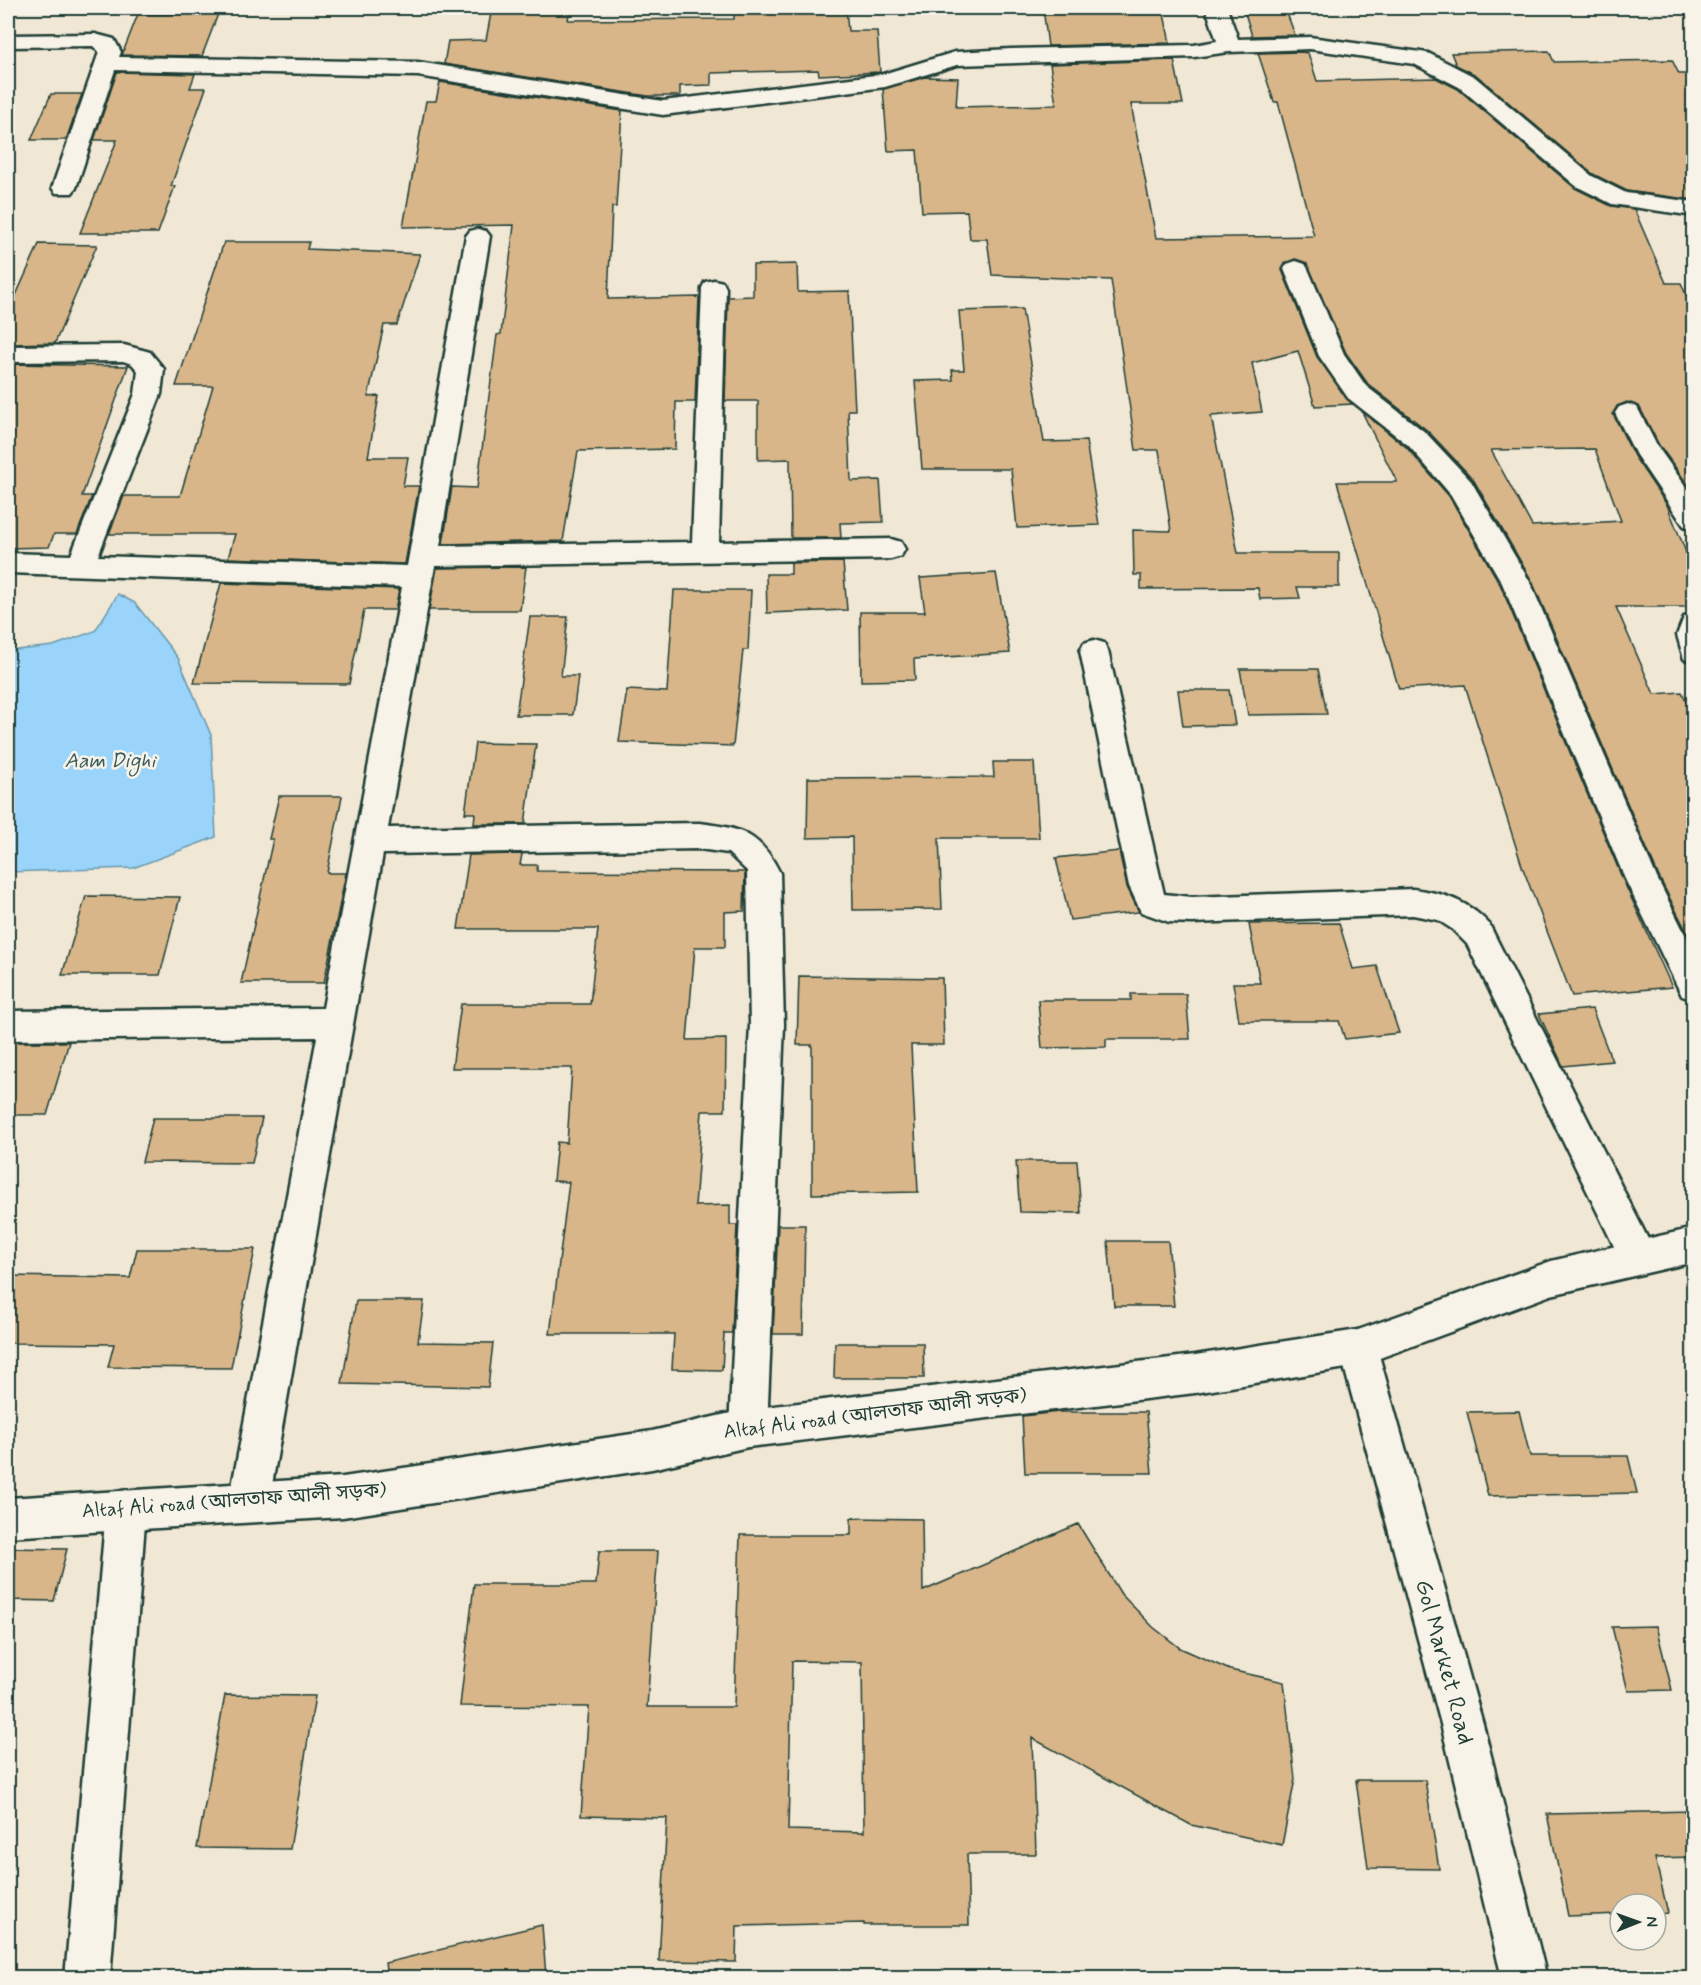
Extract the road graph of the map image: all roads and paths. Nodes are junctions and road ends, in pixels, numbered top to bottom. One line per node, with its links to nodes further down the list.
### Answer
1 (1217, 8): 3 (street)
2 (8, 41): 4 (street)
3 (1229, 46): 4 (street); 6 (street)
4 (107, 63): 5 (street)
5 (64, 188)
6 (1694, 209)
7 (478, 237): 17 (street)
8 (1296, 269): 22 (street)
9 (714, 288): 14 (street)
10 (8, 354): 16 (street)
11 (1628, 413): 12 (street)
12 (1694, 519)
13 (891, 549): 14 (street)
14 (705, 553): 17 (street)
15 (8, 563): 16 (street)
16 (80, 566): 17 (street)
17 (421, 566): 21 (street)
18 (1694, 625): 20 (street)
19 (1094, 651): 26 (street)
20 (1694, 651)
21 (369, 841): 23 (street); 28 (street)
22 (1694, 986)
23 (337, 1022): 24 (street); 29 (street)
24 (8, 1025)
25 (1694, 1245): 26 (street, Altaf Ali road (আলতাফ আলী সড়ক))
26 (1638, 1257): 27 (street, Altaf Ali road (আলতাফ আলী সড়ক))
27 (1358, 1348): 28 (street, Altaf Ali road (আলতাফ আলী সড়ক)); 33 (street, Gol Market Road)
28 (748, 1428): 29 (street, Altaf Ali road (আলতাফ আলী সড়ক))
29 (249, 1502): 30 (street, Altaf Ali road (আলতাফ আলী সড়ক))
30 (126, 1510): 31 (street, Altaf Ali road (আলতাফ আলী সড়ক)); 32 (street)
31 (8, 1518)
32 (87, 1977)
33 (1525, 1977)

